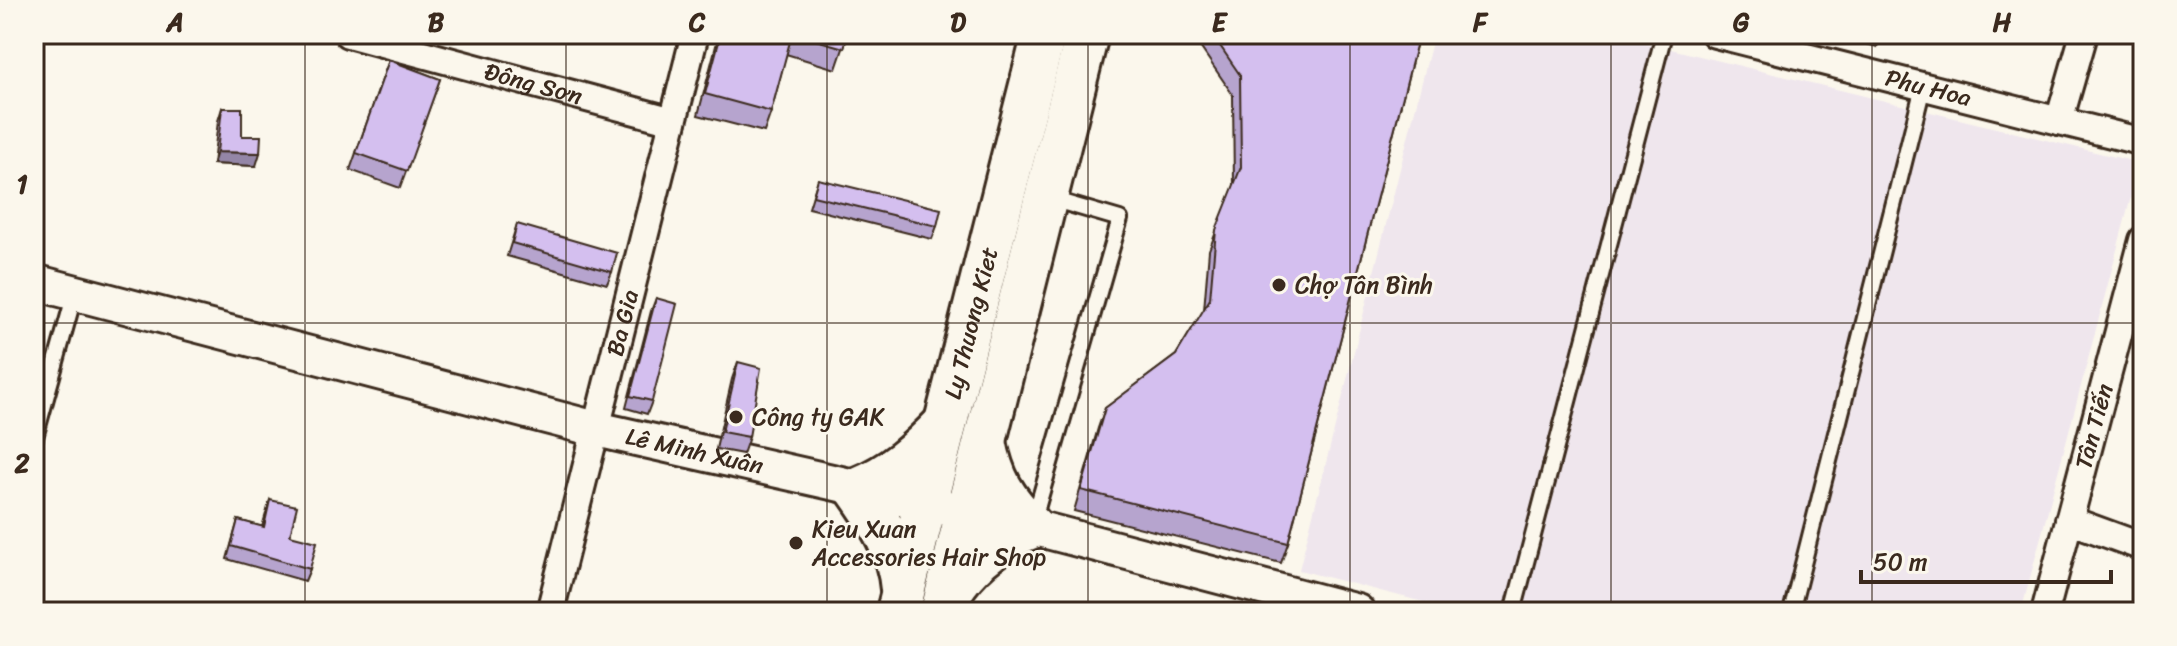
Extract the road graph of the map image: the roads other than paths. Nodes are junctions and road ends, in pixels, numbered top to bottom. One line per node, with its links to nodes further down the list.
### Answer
1 (348, 34): 10 (street, Đông Sơn)
2 (695, 34): 10 (street, Ba Gia)
3 (1044, 34): 17 (main road, Ly Thuong Kiet)
4 (1087, 34): 13 (main road, Ly Thuong Kiet)
5 (1664, 34): 32 (lane)
6 (1715, 34): 8 (street, Phu Hoa)
7 (2084, 34): 11 (street)
8 (1765, 40): 9 (street, Phu Hoa)
9 (1923, 87): 11 (street, Phu Hoa); 33 (lane)
10 (673, 121): 18 (street, Ba Gia)
11 (2059, 121): 12 (street, Phu Hoa)
12 (2143, 142)
13 (1046, 197): 19 (main road, Ly Thuong Kiet); 25 (lane)
14 (2143, 240): 24 (street, Tân Tiến)
15 (34, 282): 16 (street, Lê Minh Xuân)
16 (75, 293): 18 (street, Lê Minh Xuân); 20 (lane)
17 (945, 423): 21 (main road); 22 (main road, Ly Thuong Kiet)
18 (596, 429): 21 (street, Lê Minh Xuân); 30 (street, Ba Gia)
19 (985, 439): 23 (main road, Ly Thuong Kiet); 25 (main road)
20 (34, 441)
21 (857, 489): 22 (street, Lê Minh Xuân); 28 (main road)
22 (925, 504): 23 (street, Lê Minh Xuân); 28 (main road, Ly Thuong Kiet)
23 (967, 513): 25 (street, Lê Minh Xuân); 29 (main road, Ly Thuong Kiet)
24 (2069, 520): 26 (street); 34 (street, Tân Tiến)
25 (1032, 527): 27 (street, Lê Minh Xuân); 29 (main road)
26 (2143, 547)
27 (1271, 601): 31 (street, Lê Minh Xuân)
28 (900, 603)
29 (943, 607)
30 (550, 612)
31 (1357, 612)
32 (1513, 612)
33 (1791, 612)
34 (2045, 612)

